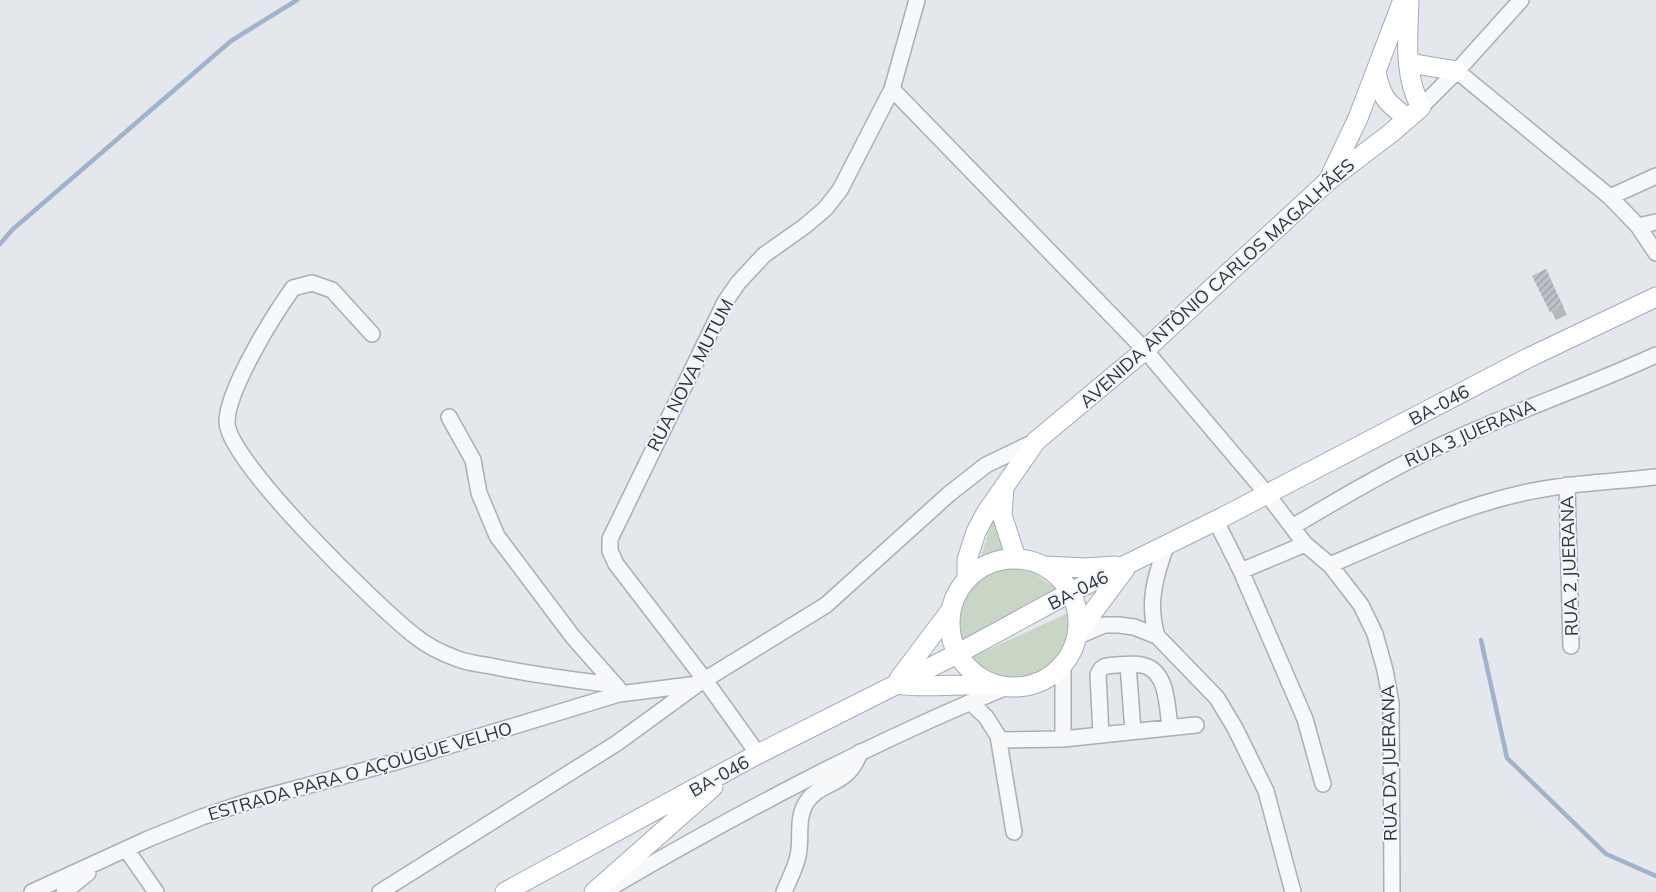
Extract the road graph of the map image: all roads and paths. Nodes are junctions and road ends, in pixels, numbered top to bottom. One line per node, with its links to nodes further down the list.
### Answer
1 (917, 0): 8 (street, RUA NOVA MUTUM)
2 (1403, 0): 7 (main road)
3 (1409, 0): 5 (main road)
4 (1521, 0): 6 (street, AVENIDA ANTÔNIO CARLOS MAGALHÃES)
5 (1408, 64): 6 (main road); 9 (main road)
6 (1457, 71): 9 (street, AVENIDA ANTÔNIO CARLOS MAGALHÃES); 12 (street)
7 (1376, 73): 9 (main road); 11 (main road)
8 (892, 89): 18 (street, RUA DA JUERANA); 44 (street, RUA NOVA MUTUM)
9 (1414, 113): 11 (main road, AVENIDA ANTÔNIO CARLOS MAGALHÃES)
10 (1656, 176): 12 (street)
11 (1328, 181): 18 (main road, AVENIDA ANTÔNIO CARLOS MAGALHÃES)
12 (1610, 197): 14 (street)
13 (1656, 222): 14 (street)
14 (1638, 226): 15 (street)
15 (1656, 253)
16 (1656, 297): 25 (main road, BA-046 / BA-046)
17 (372, 334): 47 (street)
18 (1145, 350): 21 (main road, AVENIDA ANTÔNIO CARLOS MAGALHÃES); 25 (street, RUA DA JUERANA)
19 (1656, 355): 27 (street, RUA 3 JUERANA)
20 (449, 417): 47 (street)
21 (1036, 441): 24 (main road, AVENIDA ANTÔNIO CARLOS MAGALHÃES); 44 (street)
22 (1656, 477): 23 (street)
23 (1567, 486): 32 (street); 40 (street, RUA 2 JUERANA)
24 (1004, 487): 30 (main road); 35 (main road, AVENIDA ANTÔNIO CARLOS MAGALHÃES)
25 (1267, 494): 26 (main road, BA-046 / BA-046); 27 (street, RUA DA JUERANA)
26 (1216, 521): 29 (main road, BA-046 / BA-046); 34 (street)
27 (1292, 527): 28 (street, RUA DA JUERANA)
28 (1305, 544): 32 (street, RUA DA JUERANA); 34 (street)
29 (1166, 546): 31 (main road, BA-046 / BA-046); 39 (street)
30 (1016, 558): 33 (main road); 35 (main road)
31 (1129, 564): 33 (main road); 36 (main road, BA-046 / BA-046); 38 (main road)
32 (1330, 565): 71 (street, RUA DA JUERANA)
33 (1044, 566): 36 (main road)
34 (1241, 571): 58 (street)
35 (967, 579): 37 (main road)
36 (1071, 592): 38 (main road); 41 (main road, BA-046 / BA-046)
37 (951, 610): 41 (main road); 45 (main road)
38 (1077, 634): 39 (street); 42 (main road)
39 (1157, 636): 70 (street)
40 (1571, 646)
41 (957, 654): 45 (main road, BA-046 / BA-046); 46 (main road)
42 (1063, 665): 46 (main road); 53 (street)
43 (1128, 665): 50 (street); 51 (street); 52 (street)
44 (702, 682): 47 (street, ESTRADA PARA O AÇOUGUE VELHO); 56 (street, RUA NOVA MUTUM); 65 (street)
45 (896, 684): 46 (main road); 56 (main road, BA-046 / BA-046)
46 (1001, 686): 48 (street)
47 (618, 689): 60 (street, ESTRADA PARA O AÇOUGUE VELHO)
48 (970, 702): 54 (street); 55 (street)
49 (1196, 725): 50 (street)
50 (1170, 727): 51 (street)
51 (1133, 732): 52 (street)
52 (1101, 735): 53 (street)
53 (1064, 739): 54 (street)
54 (999, 740): 59 (street)
55 (860, 752): 68 (street); 69 (street)
56 (758, 754): 57 (main road, BA-046 / BA-046)
57 (734, 767): 66 (main road, BA-046 / BA-046); 67 (main road)
58 (1323, 784)
59 (1014, 832)
60 (126, 849): 61 (street, ESTRADA PARA O AÇOUGUE VELHO); 64 (street)
61 (105, 860): 62 (street, ESTRADA PARA O AÇOUGUE VELHO); 63 (street)
62 (32, 892)
63 (64, 892)
64 (156, 892)
65 (380, 892)
66 (505, 892)
67 (594, 892)
68 (602, 892)
69 (784, 892)
70 (1293, 892)
71 (1392, 892)

